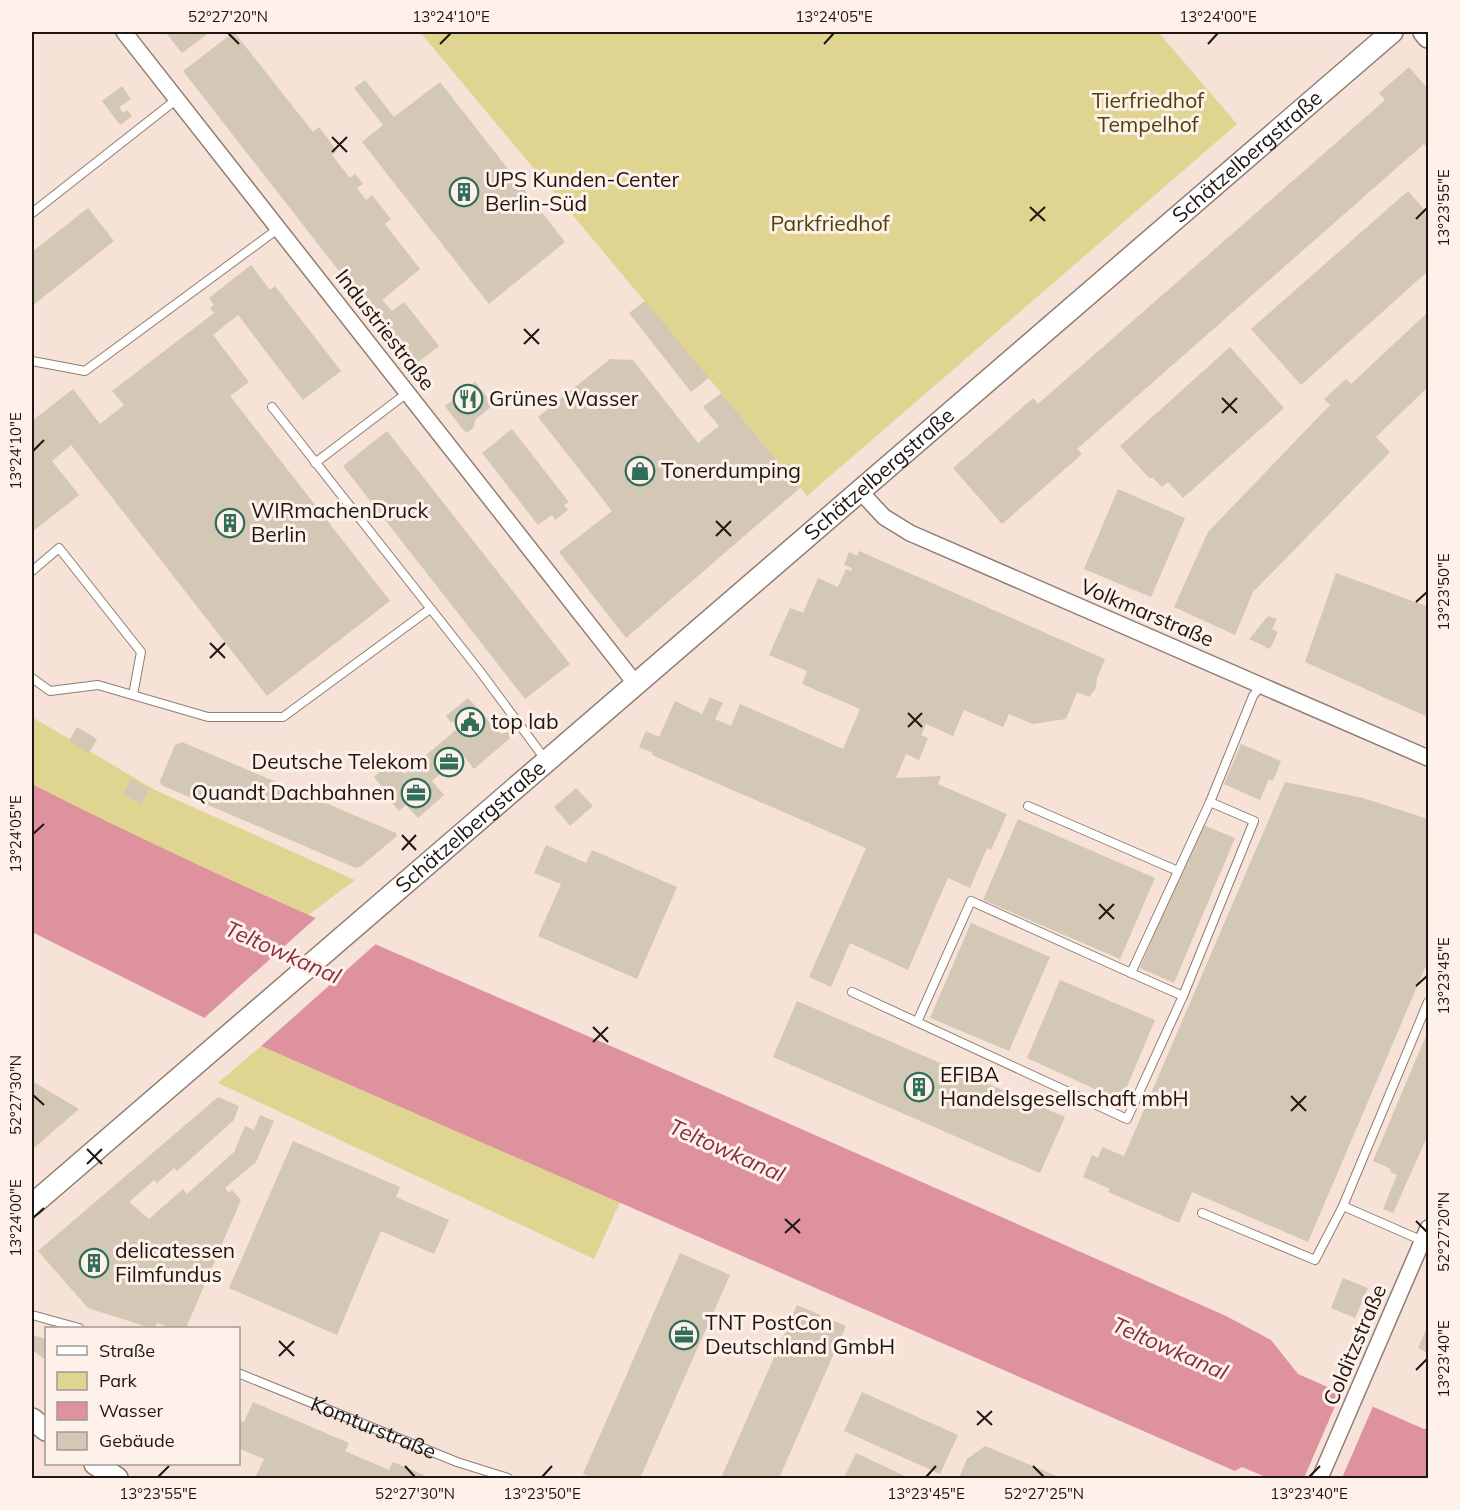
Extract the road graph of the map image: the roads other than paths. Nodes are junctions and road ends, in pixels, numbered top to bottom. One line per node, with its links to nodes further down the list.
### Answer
1 (124, 32): 5 (street, Industriestraße)
2 (1392, 32): 12 (street, Schätzelbergstraße)
3 (1424, 32): 4 (street)
4 (1428, 37)
5 (177, 99): 6 (lane); 7 (street, Industriestraße)
6 (32, 213)
7 (279, 228): 8 (lane); 9 (street, Industriestraße)
8 (32, 361)
9 (407, 393): 11 (lane); 16 (street, Industriestraße)
10 (272, 407): 11 (lane)
11 (315, 463): 14 (lane)
12 (859, 490): 16 (street, Schätzelbergstraße); 17 (street, Volkmarstraße)
13 (32, 572): 18 (lane)
14 (430, 609): 18 (lane); 20 (lane)
15 (32, 678): 18 (lane)
16 (635, 683): 20 (street, Schätzelbergstraße)
17 (1261, 685): 19 (street, Volkmarstraße); 21 (lane)
18 (133, 695)
19 (1428, 758)
20 (545, 760): 29 (street, Schätzelbergstraße)
21 (1210, 802): 23 (lane); 26 (lane)
22 (1028, 806): 23 (lane)
23 (1178, 871): 24 (lane)
24 (1131, 973): 26 (lane); 28 (lane)
25 (852, 992): 28 (lane)
26 (1183, 996): 28 (lane)
27 (1428, 1002): 30 (lane)
28 (917, 1022)
29 (32, 1204)
30 (1343, 1206): 31 (lane); 32 (lane)
31 (1202, 1213)
32 (1426, 1234): 41 (street, Colditzstraße)
33 (32, 1315): 34 (lane)
34 (72, 1327)
35 (240, 1374): 40 (lane, Komturstraße)
36 (32, 1419): 37 (street)
37 (45, 1429)
38 (96, 1465): 39 (street)
39 (117, 1479)
40 (508, 1479)
41 (1320, 1479)

